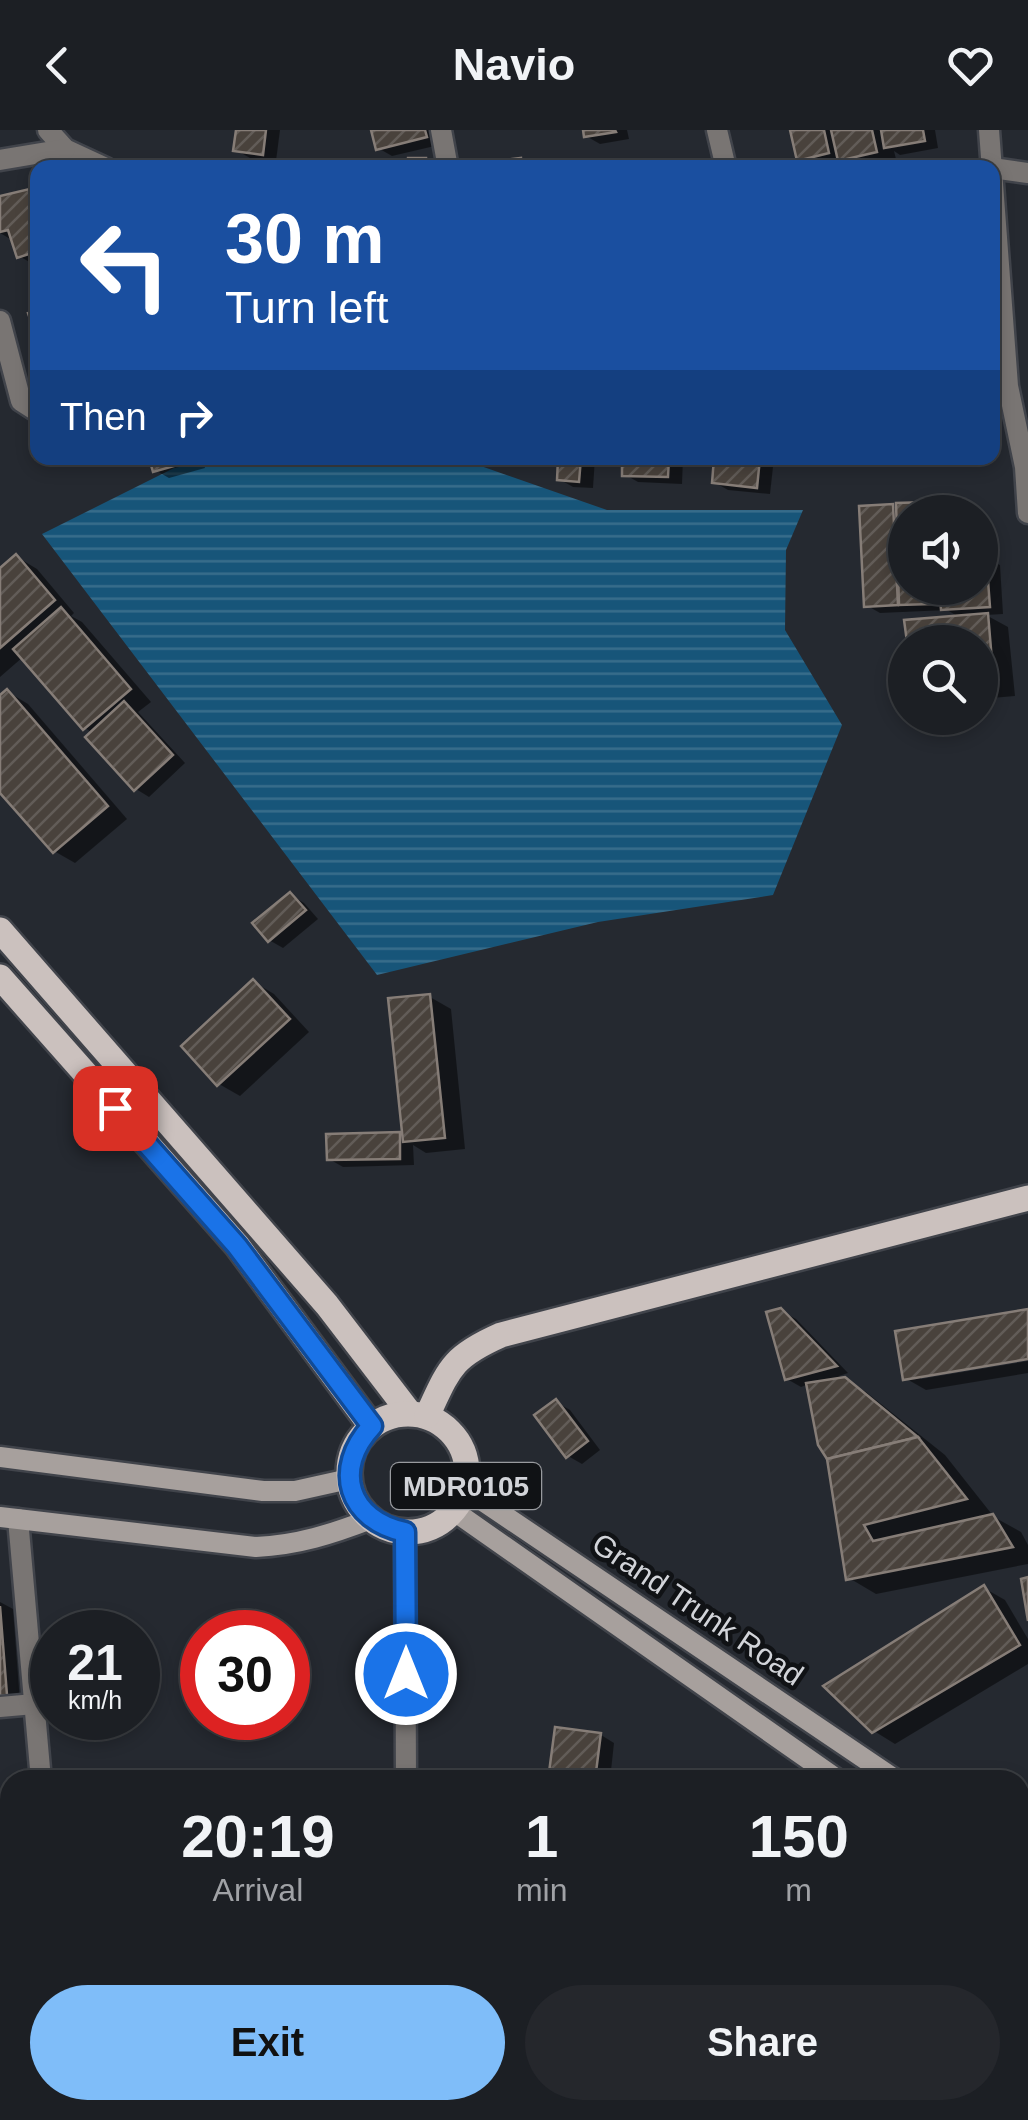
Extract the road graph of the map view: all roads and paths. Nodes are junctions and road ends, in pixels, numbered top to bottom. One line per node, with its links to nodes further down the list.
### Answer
1 (48, 130): 5 (street)
2 (441, 130): 8 (street)
3 (718, 130): 9 (street)
4 (989, 130): 10 (street)
5 (65, 149): 6 (street); 7 (street)
6 (0, 160)
7 (89, 160)
8 (447, 160)
9 (724, 160)
10 (992, 160)
11 (1000, 169): 12 (street)
12 (1028, 173)
13 (0, 321): 15 (street)
14 (1000, 386): 16 (street)
15 (30, 407)
16 (1026, 467): 17 (street)
17 (1028, 513)
18 (0, 930): 21 (main road)
19 (0, 977): 22 (main road)
20 (1028, 1198): 21 (main road)
21 (418, 1414): 22 (main road, MDR0105); 25 (main road, MDR0105)
22 (372, 1426): 24 (main road, MDR0105)
23 (0, 1457): 24 (main road, MDR0105)
24 (349, 1479): 27 (main road, MDR0105)
25 (460, 1500): 28 (main road, MDR0105); 35 (main road, Grand Trunk Road / MDR0105); 36 (main road, Grand Trunk Road / MDR0105)
26 (9, 1518): 27 (main road, MDR0105); 29 (street)
27 (371, 1519): 28 (main road, MDR0105)
28 (405, 1532): 34 (street)
29 (30, 1674)
30 (30, 1704): 31 (street)
31 (0, 1707)
32 (37, 1740): 33 (street)
33 (40, 1770)
34 (406, 1770)
35 (809, 1770)
36 (880, 1770)

